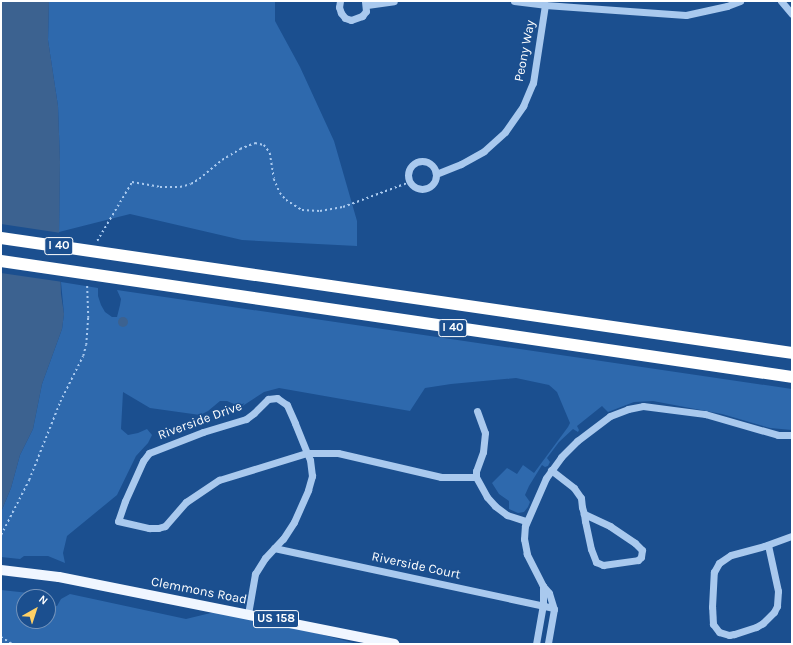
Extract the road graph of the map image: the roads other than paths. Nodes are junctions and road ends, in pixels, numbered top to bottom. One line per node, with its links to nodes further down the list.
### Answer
1 (340, 1): 6 (street)
2 (394, 1): 6 (street)
3 (514, 1): 7 (street)
4 (740, 1): 7 (street)
5 (780, 1): 8 (street)
6 (366, 3)
7 (545, 5): 9 (street, Peony Way)
8 (792, 14)
9 (436, 174): 9 (street)
10 (1, 238): 12 (highway, I 40)
11 (1, 262): 13 (highway, I 40)
12 (792, 353)
13 (792, 377)
14 (477, 411): 18 (street)
15 (792, 434): 17 (street)
16 (307, 453): 16 (street, Riverside Drive); 18 (street); 23 (street, Riverside Drive)
17 (551, 470): 19 (street); 20 (street)
18 (476, 477): 20 (street)
19 (584, 514): 19 (street)
20 (526, 521): 25 (street)
21 (792, 536): 22 (street)
22 (768, 545): 22 (street)
23 (274, 548): 26 (street, Riverside Court); 28 (street, Riverside Drive)
24 (1, 570): 28 (main road, Clemmons Road / US 158)
25 (542, 586): 26 (street); 27 (street)
26 (543, 605): 27 (street, Riverside Court); 30 (street)
27 (553, 608): 31 (street)
28 (248, 614): 29 (main road, Clemmons Road / US 158)
29 (394, 644)
30 (536, 644)
31 (548, 644)

